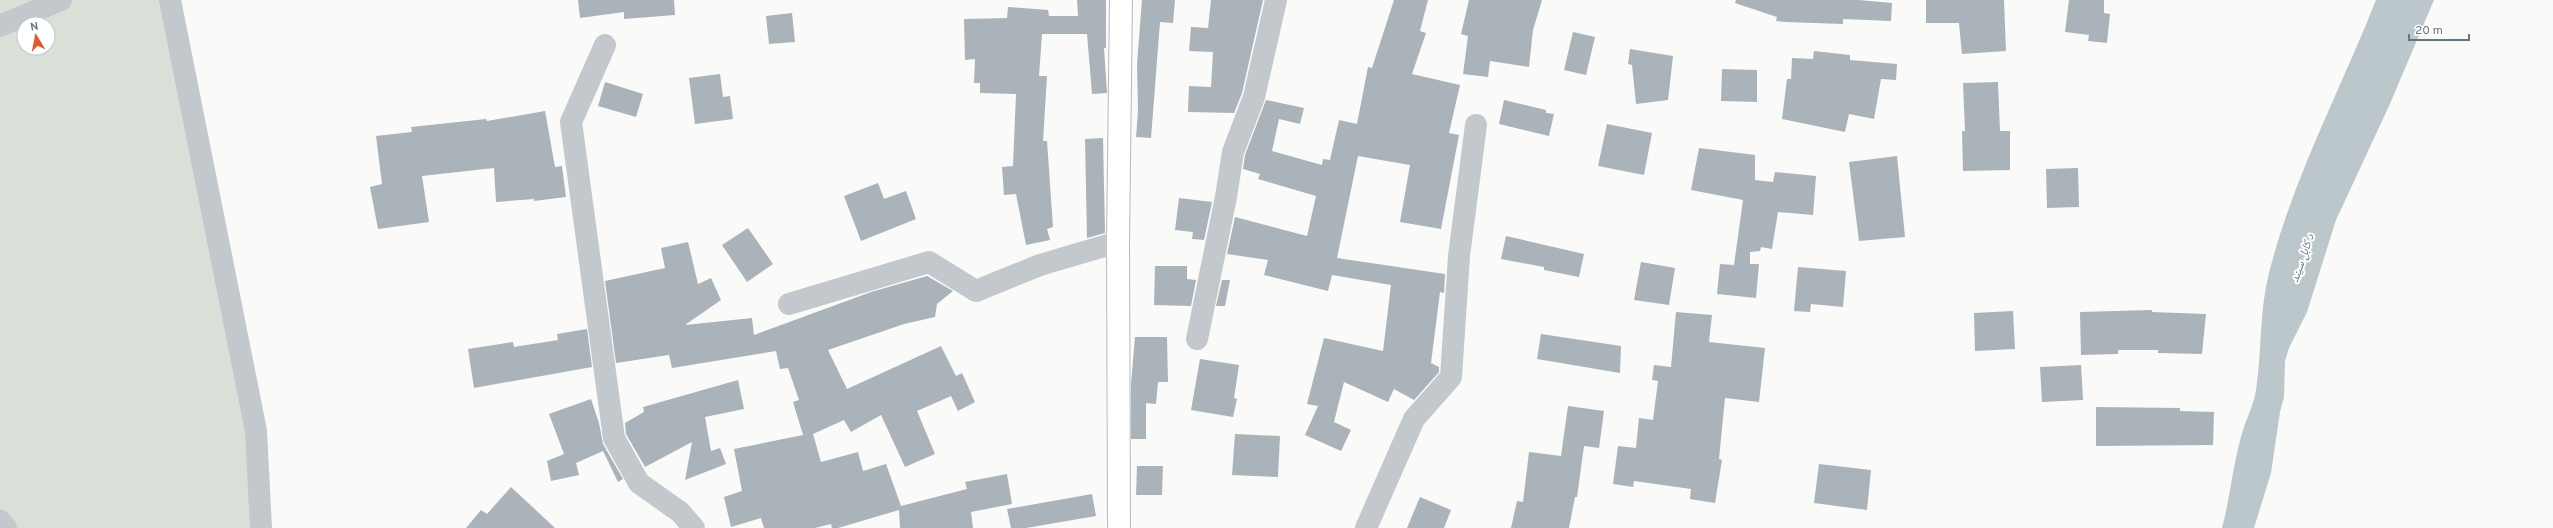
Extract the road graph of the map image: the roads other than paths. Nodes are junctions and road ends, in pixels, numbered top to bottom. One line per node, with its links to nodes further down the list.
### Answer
1 (61, 0): 5 (street)
2 (170, 0): 13 (street)
3 (1121, 0): 8 (main road)
4 (1276, 0): 10 (street)
5 (0, 26)
6 (605, 45): 14 (street)
7 (1476, 125): 16 (street)
8 (1118, 242): 9 (street); 15 (main road)
9 (789, 304)
10 (1197, 339)
11 (0, 521): 12 (street)
12 (6, 528)
13 (261, 528)
14 (694, 528)
15 (1118, 528)
16 (1366, 528)

